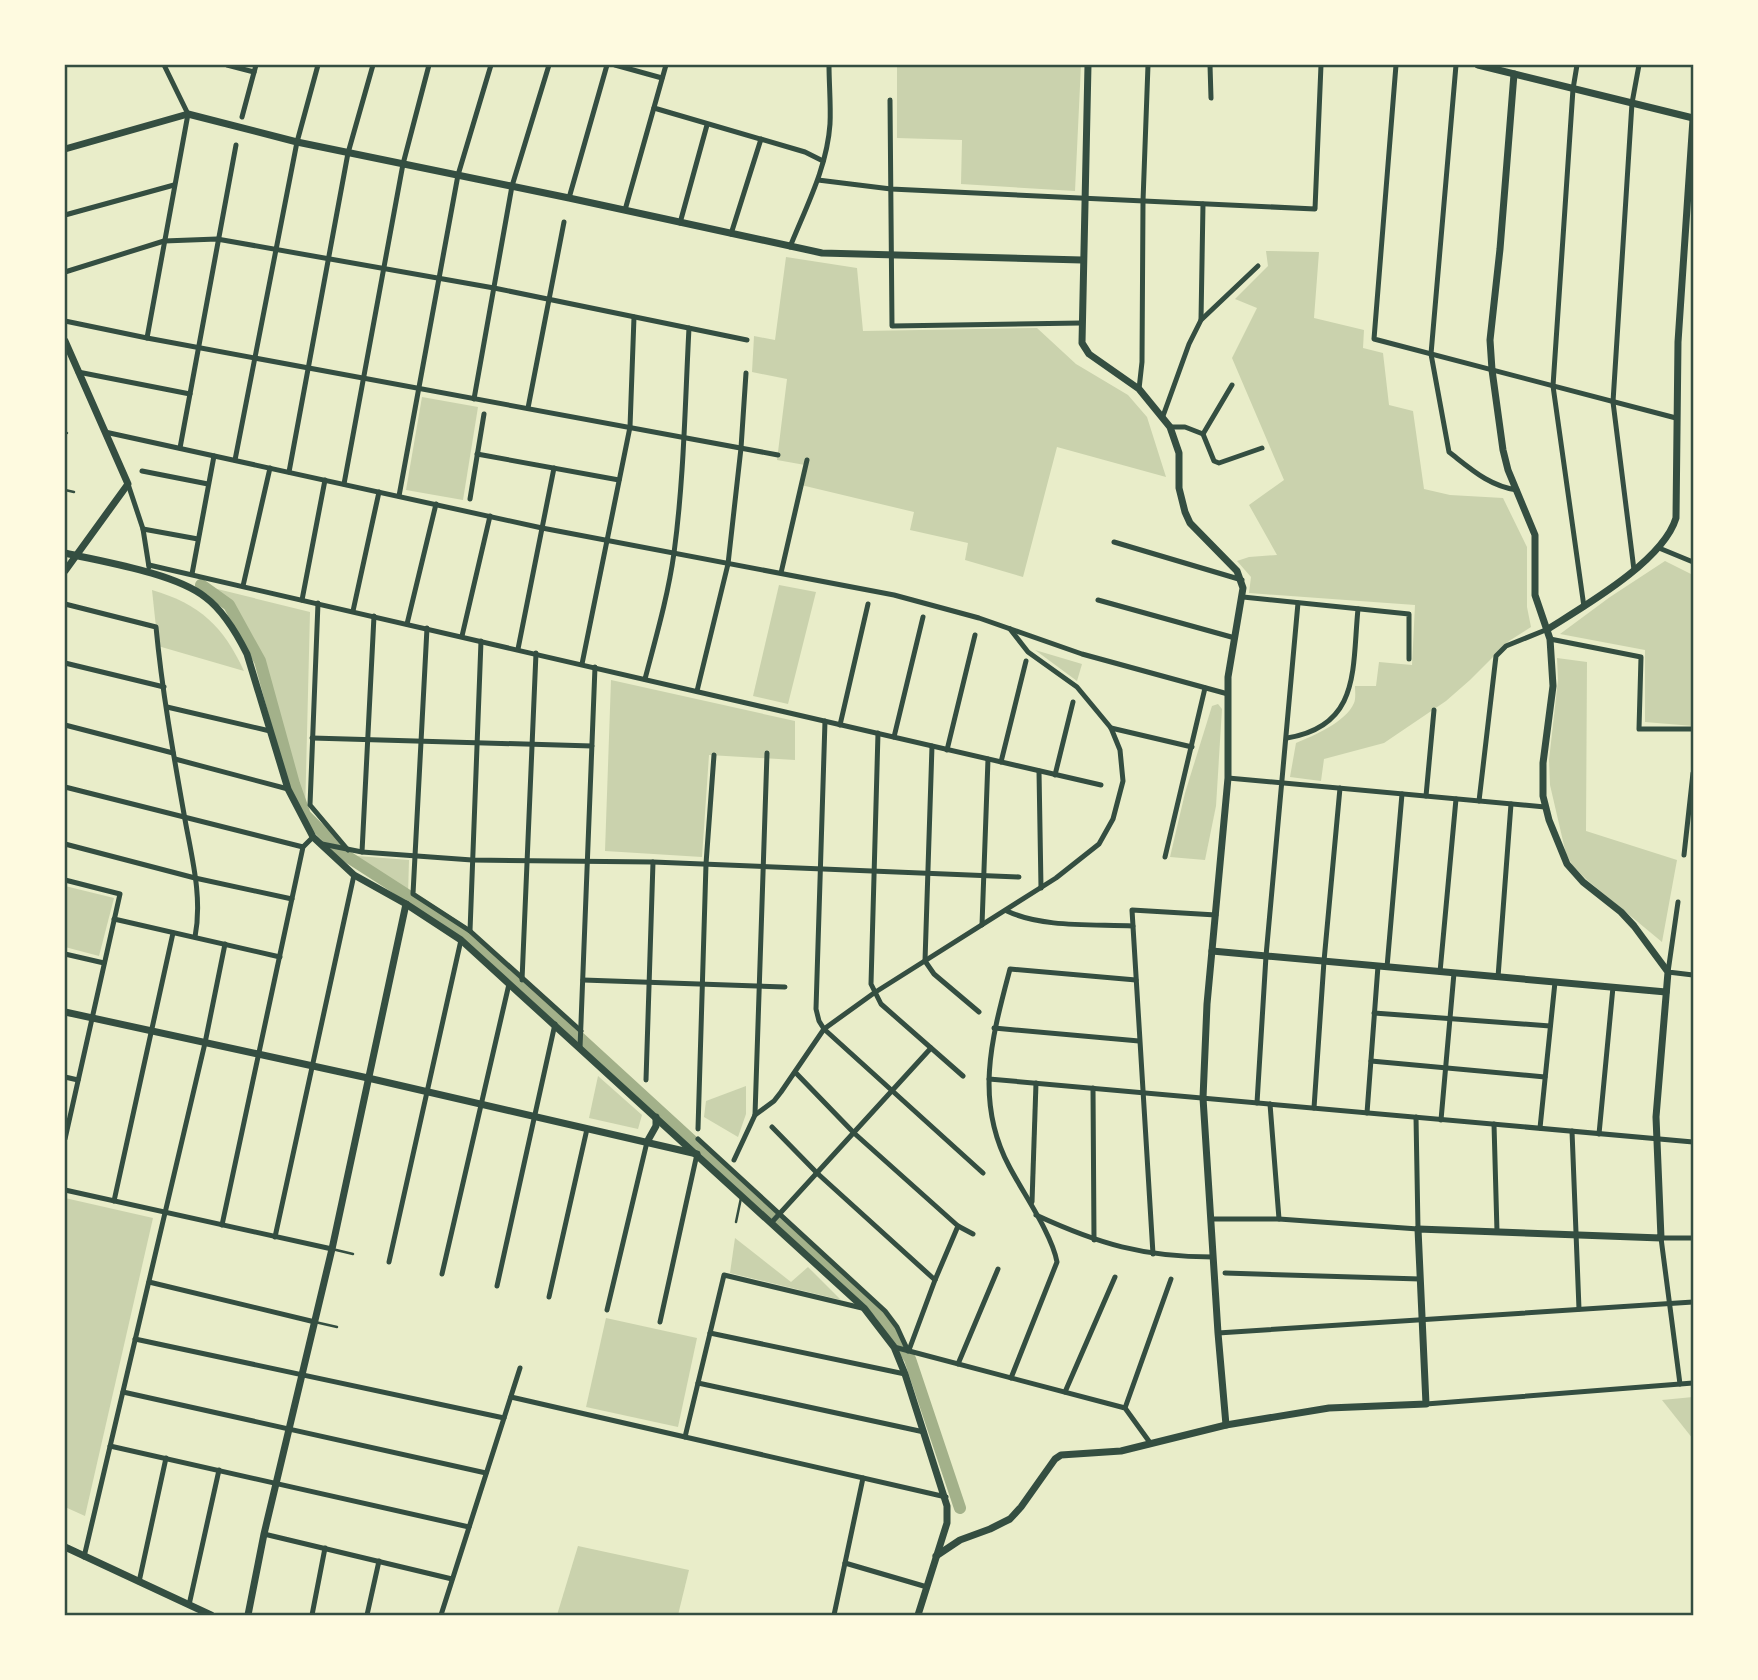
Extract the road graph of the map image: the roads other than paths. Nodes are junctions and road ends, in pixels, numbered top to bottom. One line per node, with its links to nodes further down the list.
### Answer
1 (164, 65): 30 (street)
2 (227, 65): 22 (street)
3 (318, 65): 35 (street)
4 (373, 65): 38 (street)
5 (429, 65): 40 (street)
6 (491, 65): 41 (street)
7 (549, 65): 44 (street)
8 (607, 65): 46 (street)
9 (615, 65): 24 (street)
10 (666, 65): 24 (street)
11 (829, 65): 39 (street)
12 (1088, 65): 47 (street)
13 (1148, 65): 48 (street)
14 (1210, 65): 26 (street)
15 (1321, 65): 49 (street)
16 (1396, 65): 77 (street)
17 (1456, 65): 77 (street)
18 (1478, 65): 23 (street)
19 (1516, 65): 23 (street)
20 (1577, 65): 25 (street)
21 (1639, 65): 28 (street)
22 (255, 68): 31 (street)
23 (1514, 74): 25 (street); 80 (street)
24 (662, 78): 29 (street)
25 (1573, 89): 28 (street); 85 (street)
26 (1211, 98)
27 (890, 100): 45 (street)
28 (1632, 103): 32 (street); 90 (street)
29 (654, 108): 33 (street); 50 (street)
30 (188, 114): 35 (street); 37 (street); 43 (street)
31 (242, 117)
32 (1693, 119): 94 (street)
33 (707, 125): 34 (street); 53 (street)
34 (761, 139): 39 (street); 54 (street)
35 (297, 142): 38 (street); 58 (street)
36 (236, 145): 55 (street)
37 (65, 149)
38 (348, 153): 40 (street); 60 (street)
39 (823, 161): 42 (street)
40 (402, 164): 41 (street); 63 (street)
41 (458, 175): 44 (street); 65 (street)
42 (818, 180): 45 (street); 57 (street)
43 (174, 185): 51 (street); 56 (street)
44 (512, 186): 46 (street); 66 (street)
45 (891, 189): 47 (street); 59 (street)
46 (569, 198): 50 (street)
47 (1084, 198): 48 (street); 61 (street)
48 (1143, 201): 49 (street); 87 (street)
49 (1203, 204): 69 (street)
50 (625, 210): 53 (street)
51 (65, 215)
52 (564, 222): 67 (street)
53 (680, 223): 54 (street)
54 (731, 234): 57 (street)
55 (217, 239): 56 (street); 58 (street); 76 (street)
56 (164, 241): 64 (street); 73 (street)
57 (790, 247): 59 (street)
58 (275, 248): 60 (street); 78 (street)
59 (891, 255): 61 (street); 71 (street)
60 (329, 258): 63 (street); 79 (street)
61 (1083, 260): 71 (street)
62 (1258, 266): 69 (street)
63 (384, 268): 65 (street); 83 (street)
64 (65, 272)
65 (439, 278): 66 (street); 86 (street)
66 (494, 288): 67 (street); 89 (street)
67 (549, 299): 68 (street); 91 (street)
68 (634, 317): 72 (street); 95 (street)
69 (1201, 320): 93 (street)
70 (65, 321): 73 (street)
71 (1081, 323): 87 (street)
72 (689, 328): 74 (street); 99 (street)
73 (147, 338): 76 (street)
74 (747, 340)
75 (65, 341): 81 (street)
76 (199, 348): 78 (street); 88 (street)
77 (1432, 354): 80 (street); 118 (street)
78 (254, 358): 79 (street); 106 (street)
79 (309, 368): 83 (street); 111 (street)
80 (1492, 370): 85 (street); 118 (street)
81 (78, 372): 88 (street); 97 (street)
82 (746, 373): 101 (street)
83 (364, 378): 86 (street); 116 (street)
84 (1232, 385): 98 (street)
85 (1553, 386): 90 (street); 150 (street)
86 (419, 388): 89 (street); 121 (street)
87 (1139, 389): 93 (street)
88 (190, 394): 100 (street)
89 (474, 399): 91 (street)
90 (1614, 402): 94 (street); 137 (street)
91 (528, 408): 95 (street)
92 (484, 414): 103 (street)
93 (1163, 415): 96 (street)
94 (1676, 418): 130 (street)
95 (630, 427): 99 (street); 113 (street)
96 (1170, 427): 98 (street); 141 (street)
97 (105, 432): 100 (street); 114 (street)
98 (1203, 434): 102 (street)
99 (683, 437): 101 (street); 132 (street)
100 (180, 448): 105 (street)
101 (741, 448): 104 (street); 135 (street)
102 (1262, 448)
103 (477, 454): 109 (street); 122 (street)
104 (778, 455)
105 (214, 456): 106 (street); 115 (street)
106 (235, 460): 108 (street)
107 (807, 460): 139 (street)
108 (270, 468): 111 (street); 142 (street)
109 (554, 468): 113 (street); 125 (street)
110 (142, 471): 115 (street)
111 (289, 472): 112 (street)
112 (325, 480): 116 (street); 144 (street)
113 (619, 480): 128 (street)
114 (128, 484): 126 (street); 133 (street)
115 (208, 484): 127 (street)
116 (344, 484): 120 (street)
117 (65, 490): 119 (lane)
118 (1517, 490): 158 (street)
119 (74, 492)
120 (379, 492): 121 (street); 152 (street)
121 (399, 496): 123 (street)
122 (470, 499)
123 (436, 504): 124 (street); 155 (street)
124 (490, 516): 125 (street); 160 (street)
125 (542, 528): 128 (street); 164 (street)
126 (143, 529): 127 (street); 136 (street)
127 (198, 539): 140 (street)
128 (607, 540): 132 (street); 169 (street)
129 (1114, 542): 141 (street)
130 (1659, 548): 134 (street); 137 (street)
131 (65, 553): 133 (street)
132 (674, 554): 135 (street); 171 (street)
133 (78, 556): 136 (street); 138 (street)
134 (1693, 562)
135 (728, 564): 139 (street); 174 (street)
136 (150, 569): 140 (street); 184 (street)
137 (1634, 570): 150 (street)
138 (65, 571)
139 (781, 573): 157 (street)
140 (191, 574): 142 (street)
141 (1242, 580): 143 (street)
142 (243, 586): 144 (street)
143 (1242, 597): 147 (street); 161 (street)
144 (302, 600): 146 (street)
145 (1098, 600): 161 (street)
146 (318, 603): 152 (street); 187 (street)
147 (1298, 603): 151 (street); 188 (street)
148 (65, 604): 172 (street)
149 (869, 604): 181 (street)
150 (1584, 607): 158 (street)
151 (1358, 609): 166 (street); 188 (street)
152 (353, 611): 153 (street)
153 (374, 616): 155 (street); 189 (street)
154 (923, 617): 186 (street)
155 (407, 624): 156 (street)
156 (427, 628): 160 (street); 190 (street)
157 (1010, 629): 173 (street); 182 (street)
158 (1548, 629): 162 (street); 215 (street)
159 (975, 635): 196 (street)
160 (462, 636): 163 (street)
161 (1235, 638): 175 (street)
162 (1550, 639): 183 (street); 217 (street)
163 (481, 641): 164 (street); 191 (street)
164 (518, 649): 165 (street)
165 (536, 653): 169 (street); 192 (street)
166 (1409, 659)
167 (1026, 661): 201 (street)
168 (65, 663): 172 (street)
169 (582, 664): 170 (street)
170 (595, 667): 171 (street); 193 (street)
171 (645, 679): 174 (street)
172 (164, 687): 177 (street)
173 (1205, 688): 175 (street); 195 (street)
174 (697, 691): 179 (street)
175 (1227, 694): 205 (street)
176 (1073, 702): 204 (street)
177 (167, 706): 184 (street); 199 (street)
178 (1434, 710): 213 (street)
179 (825, 721): 181 (street); 233 (street)
180 (65, 725): 199 (street)
181 (840, 725): 185 (street)
182 (1111, 728): 195 (street); 241 (street)
183 (1693, 729)
184 (270, 731): 211 (street)
185 (878, 733): 186 (street); 234 (street)
186 (894, 737): 194 (street)
187 (312, 738): 189 (street); 222 (street)
188 (1287, 738): 207 (street)
189 (368, 740): 190 (street); 223 (street)
190 (421, 741): 191 (street); 225 (street)
191 (477, 742): 192 (street); 227 (street)
192 (532, 744): 193 (street); 228 (street)
193 (592, 746): 229 (street)
194 (932, 746): 196 (street); 235 (street)
195 (1192, 747): 226 (street)
196 (947, 750): 200 (street)
197 (767, 753): 232 (street)
198 (714, 755): 231 (street)
199 (174, 756): 211 (street); 218 (street)
200 (988, 759): 201 (street); 236 (street)
201 (1001, 762): 202 (street)
202 (1039, 771): 204 (street); 241 (street)
203 (1693, 773): 206 (street)
204 (1055, 775): 208 (street)
205 (1228, 778): 207 (street); 246 (street)
206 (1692, 781): 224 (street)
207 (1283, 783): 210 (street); 257 (street)
208 (1101, 785)
209 (65, 787): 218 (street)
210 (1340, 788): 212 (street); 260 (street)
211 (288, 789): 219 (street)
212 (1402, 794): 213 (street); 262 (street)
213 (1426, 796): 214 (street)
214 (1457, 799): 215 (street); 263 (street)
215 (1479, 801): 216 (street)
216 (1510, 804): 217 (street); 267 (street)
217 (1545, 807): 264 (street)
218 (184, 818): 221 (street); 239 (street)
219 (316, 840): 221 (street); 222 (street); 237 (street)
220 (65, 844): 239 (street)
221 (303, 847): 242 (street)
222 (348, 850): 223 (street)
223 (362, 852): 225 (street)
224 (1684, 855)
225 (415, 856): 227 (street); 250 (street)
226 (1165, 856)
227 (472, 859): 228 (street); 250 (street)
228 (527, 861): 229 (street); 268 (street)
229 (587, 862): 230 (street); 269 (street)
230 (653, 862): 231 (street); 273 (street)
231 (706, 864): 232 (street); 274 (street)
232 (763, 866): 233 (street); 275 (street)
233 (821, 868): 234 (street); 287 (street)
234 (874, 870): 235 (street); 279 (street)
235 (928, 872): 236 (street); 259 (street)
236 (984, 874): 238 (street); 248 (street)
237 (354, 875): 244 (street); 297 (street)
238 (1019, 877)
239 (195, 878): 242 (street); 252 (street)
240 (65, 880): 247 (street)
241 (1041, 888): 245 (street)
242 (292, 899): 258 (street)
243 (1678, 902): 264 (street)
244 (406, 904): 253 (street); 303 (street)
245 (1007, 911): 248 (street); 249 (street)
246 (1216, 915): 249 (street); 255 (street)
247 (114, 919): 251 (street); 261 (street)
248 (982, 925): 259 (street)
249 (1133, 926): 270 (street)
250 (470, 931): 268 (street)
251 (173, 933): 252 (street); 289 (street)
252 (195, 937): 254 (street)
253 (461, 940): 272 (street); 310 (street)
254 (225, 944): 258 (street); 292 (street)
255 (1212, 951): 257 (street); 312 (street)
256 (65, 954): 261 (street)
257 (1266, 956): 260 (street); 313 (street)
258 (279, 957): 295 (street)
259 (925, 961): 279 (street); 281 (street)
260 (1324, 961): 262 (street); 316 (street)
261 (104, 963): 283 (street)
262 (1382, 966): 263 (street); 282 (street)
263 (1440, 972): 265 (street)
264 (1668, 972): 266 (street); 278 (street)
265 (1454, 973): 267 (street); 284 (street)
266 (1693, 975)
267 (1498, 977): 271 (street)
268 (522, 980): 290 (street)
269 (583, 980): 273 (street); 290 (street)
270 (1136, 980): 288 (street); 291 (street)
271 (1555, 982): 277 (street); 286 (street)
272 (509, 983): 285 (street); 314 (street)
273 (649, 983): 274 (street); 306 (street)
274 (703, 984): 275 (street); 327 (street)
275 (759, 986): 276 (street); 318 (street)
276 (785, 987)
277 (1613, 987): 278 (street); 330 (street)
278 (1666, 992): 333 (street)
279 (874, 993): 287 (street); 294 (street)
280 (65, 1012): 283 (street)
281 (979, 1012)
282 (1374, 1013): 284 (street); 296 (street)
283 (92, 1018): 289 (street); 305 (street)
284 (1449, 1019): 286 (street); 298 (street)
285 (555, 1024): 293 (street); 319 (street)
286 (1550, 1026): 302 (street)
287 (824, 1028): 299 (street); 309 (street)
288 (994, 1028): 291 (street); 304 (street)
289 (152, 1031): 292 (street); 342 (street)
290 (581, 1031): 293 (street)
291 (1139, 1041): 311 (street)
292 (205, 1043): 295 (street); 344 (street)
293 (580, 1048): 320 (street)
294 (931, 1048): 300 (street); 309 (street)
295 (259, 1054): 297 (street); 351 (street)
296 (1371, 1061): 298 (street); 317 (street)
297 (312, 1066): 303 (street); 357 (street)
298 (1445, 1068): 302 (street); 322 (street)
299 (795, 1072): 318 (street); 329 (street)
300 (963, 1076)
301 (65, 1077): 305 (street)
302 (1545, 1077): 325 (street)
303 (368, 1078): 310 (street); 361 (street)
304 (989, 1079): 307 (street); 343 (street)
305 (78, 1080): 331 (street)
306 (646, 1080)
307 (1035, 1083): 308 (street); 343 (street)
308 (1093, 1088): 311 (street); 360 (street)
309 (894, 1090): 329 (street); 339 (street)
310 (427, 1092): 314 (street); 365 (street)
311 (1143, 1093): 312 (street); 363 (street)
312 (1203, 1098): 313 (street); 347 (street)
313 (1257, 1103): 315 (street)
314 (482, 1104): 319 (street); 368 (street)
315 (1270, 1104): 316 (street); 348 (street)
316 (1314, 1108): 317 (street)
317 (1367, 1113): 321 (street)
318 (754, 1115): 337 (street)
319 (535, 1116): 326 (street); 374 (street)
320 (656, 1117): 334 (street); 336 (street)
321 (1416, 1117): 322 (street); 353 (street)
322 (1441, 1119): 323 (street)
323 (1494, 1124): 325 (street); 354 (street)
324 (772, 1127): 338 (street)
325 (1540, 1128): 328 (street)
326 (587, 1129): 334 (street); 375 (street)
327 (698, 1129)
328 (1572, 1131): 330 (street); 356 (street)
329 (854, 1133): 338 (street); 352 (street)
330 (1599, 1134): 333 (street)
331 (65, 1139)
332 (698, 1139): 345 (street)
333 (1655, 1139): 335 (street); 358 (street)
334 (647, 1142): 336 (street); 379 (street)
335 (1693, 1142)
336 (697, 1154): 341 (street); 383 (street)
337 (734, 1160)
338 (817, 1173): 345 (street); 372 (street)
339 (983, 1173)
340 (65, 1190): 342 (street)
341 (742, 1195): 349 (lane); 350 (street)
342 (114, 1201): 344 (street)
343 (1032, 1205): 346 (street)
344 (165, 1213): 351 (street); 373 (street)
345 (779, 1214): 350 (street); 389 (street)
346 (1036, 1215): 360 (street); 394 (street)
347 (1211, 1219): 348 (street); 364 (street)
348 (1279, 1219): 353 (street)
349 (736, 1222)
350 (772, 1222): 378 (street)
351 (222, 1225): 357 (street)
352 (958, 1226): 355 (street); 372 (street)
353 (1418, 1229): 354 (street); 371 (street)
354 (1497, 1232): 356 (street)
355 (973, 1234)
356 (1577, 1235): 358 (street); 380 (street)
357 (275, 1237): 361 (street)
358 (1661, 1238): 359 (street); 377 (street)
359 (1693, 1238)
360 (1094, 1240): 363 (street)
361 (332, 1249): 362 (lane); 382 (street)
362 (353, 1254)
363 (1153, 1254): 364 (street)
364 (1213, 1257): 386 (street)
365 (389, 1262)
366 (998, 1269): 390 (street)
367 (1225, 1273): 371 (street)
368 (442, 1274)
369 (1115, 1277): 399 (street)
370 (1171, 1279): 402 (street)
371 (1420, 1279): 381 (street)
372 (934, 1280): 389 (street)
373 (149, 1282): 382 (street); 387 (street)
374 (496, 1286)
375 (549, 1297)
376 (1693, 1302): 377 (street)
377 (1669, 1304): 380 (street); 397 (street)
378 (864, 1308): 385 (street); 388 (street)
379 (607, 1310)
380 (1579, 1310): 381 (street)
381 (1422, 1320): 386 (street); 401 (street)
382 (315, 1322): 384 (lane); 393 (street)
383 (660, 1322)
384 (337, 1327)
385 (710, 1333): 392 (street); 395 (street)
386 (1218, 1333): 404 (street)
387 (135, 1339): 393 (street); 398 (street)
388 (894, 1347): 389 (street); 392 (street)
389 (908, 1351): 390 (street)
390 (958, 1364): 394 (street)
391 (520, 1368): 400 (street)
392 (905, 1374): 406 (street)
393 (302, 1375): 403 (street); 405 (street)
394 (1011, 1378): 399 (street)
395 (698, 1382): 406 (street); 407 (street)
396 (1693, 1383): 397 (street)
397 (1680, 1384): 401 (street)
398 (123, 1392): 405 (street); 409 (street)
399 (1065, 1392): 402 (street)
400 (510, 1396): 403 (street); 407 (street)
401 (1426, 1404): 404 (street)
402 (1125, 1408): 408 (street)
403 (504, 1418): 412 (street)
404 (1226, 1425): 408 (street)
405 (289, 1429): 412 (street); 414 (street)
406 (924, 1432): 415 (street)
407 (685, 1437): 413 (street)
408 (1151, 1444): 421 (street)
409 (110, 1446): 410 (street); 420 (street)
410 (166, 1458): 411 (street); 425 (street)
411 (219, 1470): 414 (street); 427 (street)
412 (486, 1474): 416 (street)
413 (863, 1478): 415 (street); 423 (street)
414 (276, 1483): 416 (street); 417 (street)
415 (946, 1497): 421 (street)
416 (469, 1527): 424 (street)
417 (264, 1534): 419 (street); 429 (street)
418 (65, 1548): 420 (street)
419 (325, 1548): 422 (street); 430 (street)
420 (84, 1556): 425 (street)
421 (936, 1556): 426 (street)
422 (379, 1561): 424 (street); 431 (street)
423 (845, 1563): 426 (street); 433 (street)
424 (452, 1579): 432 (street)
425 (138, 1582): 427 (street)
426 (927, 1587): 434 (street)
427 (189, 1605): 428 (street)
428 (211, 1615)
429 (248, 1615)
430 (312, 1615)
431 (367, 1615)
432 (441, 1615)
433 (834, 1615)
434 (918, 1615)

